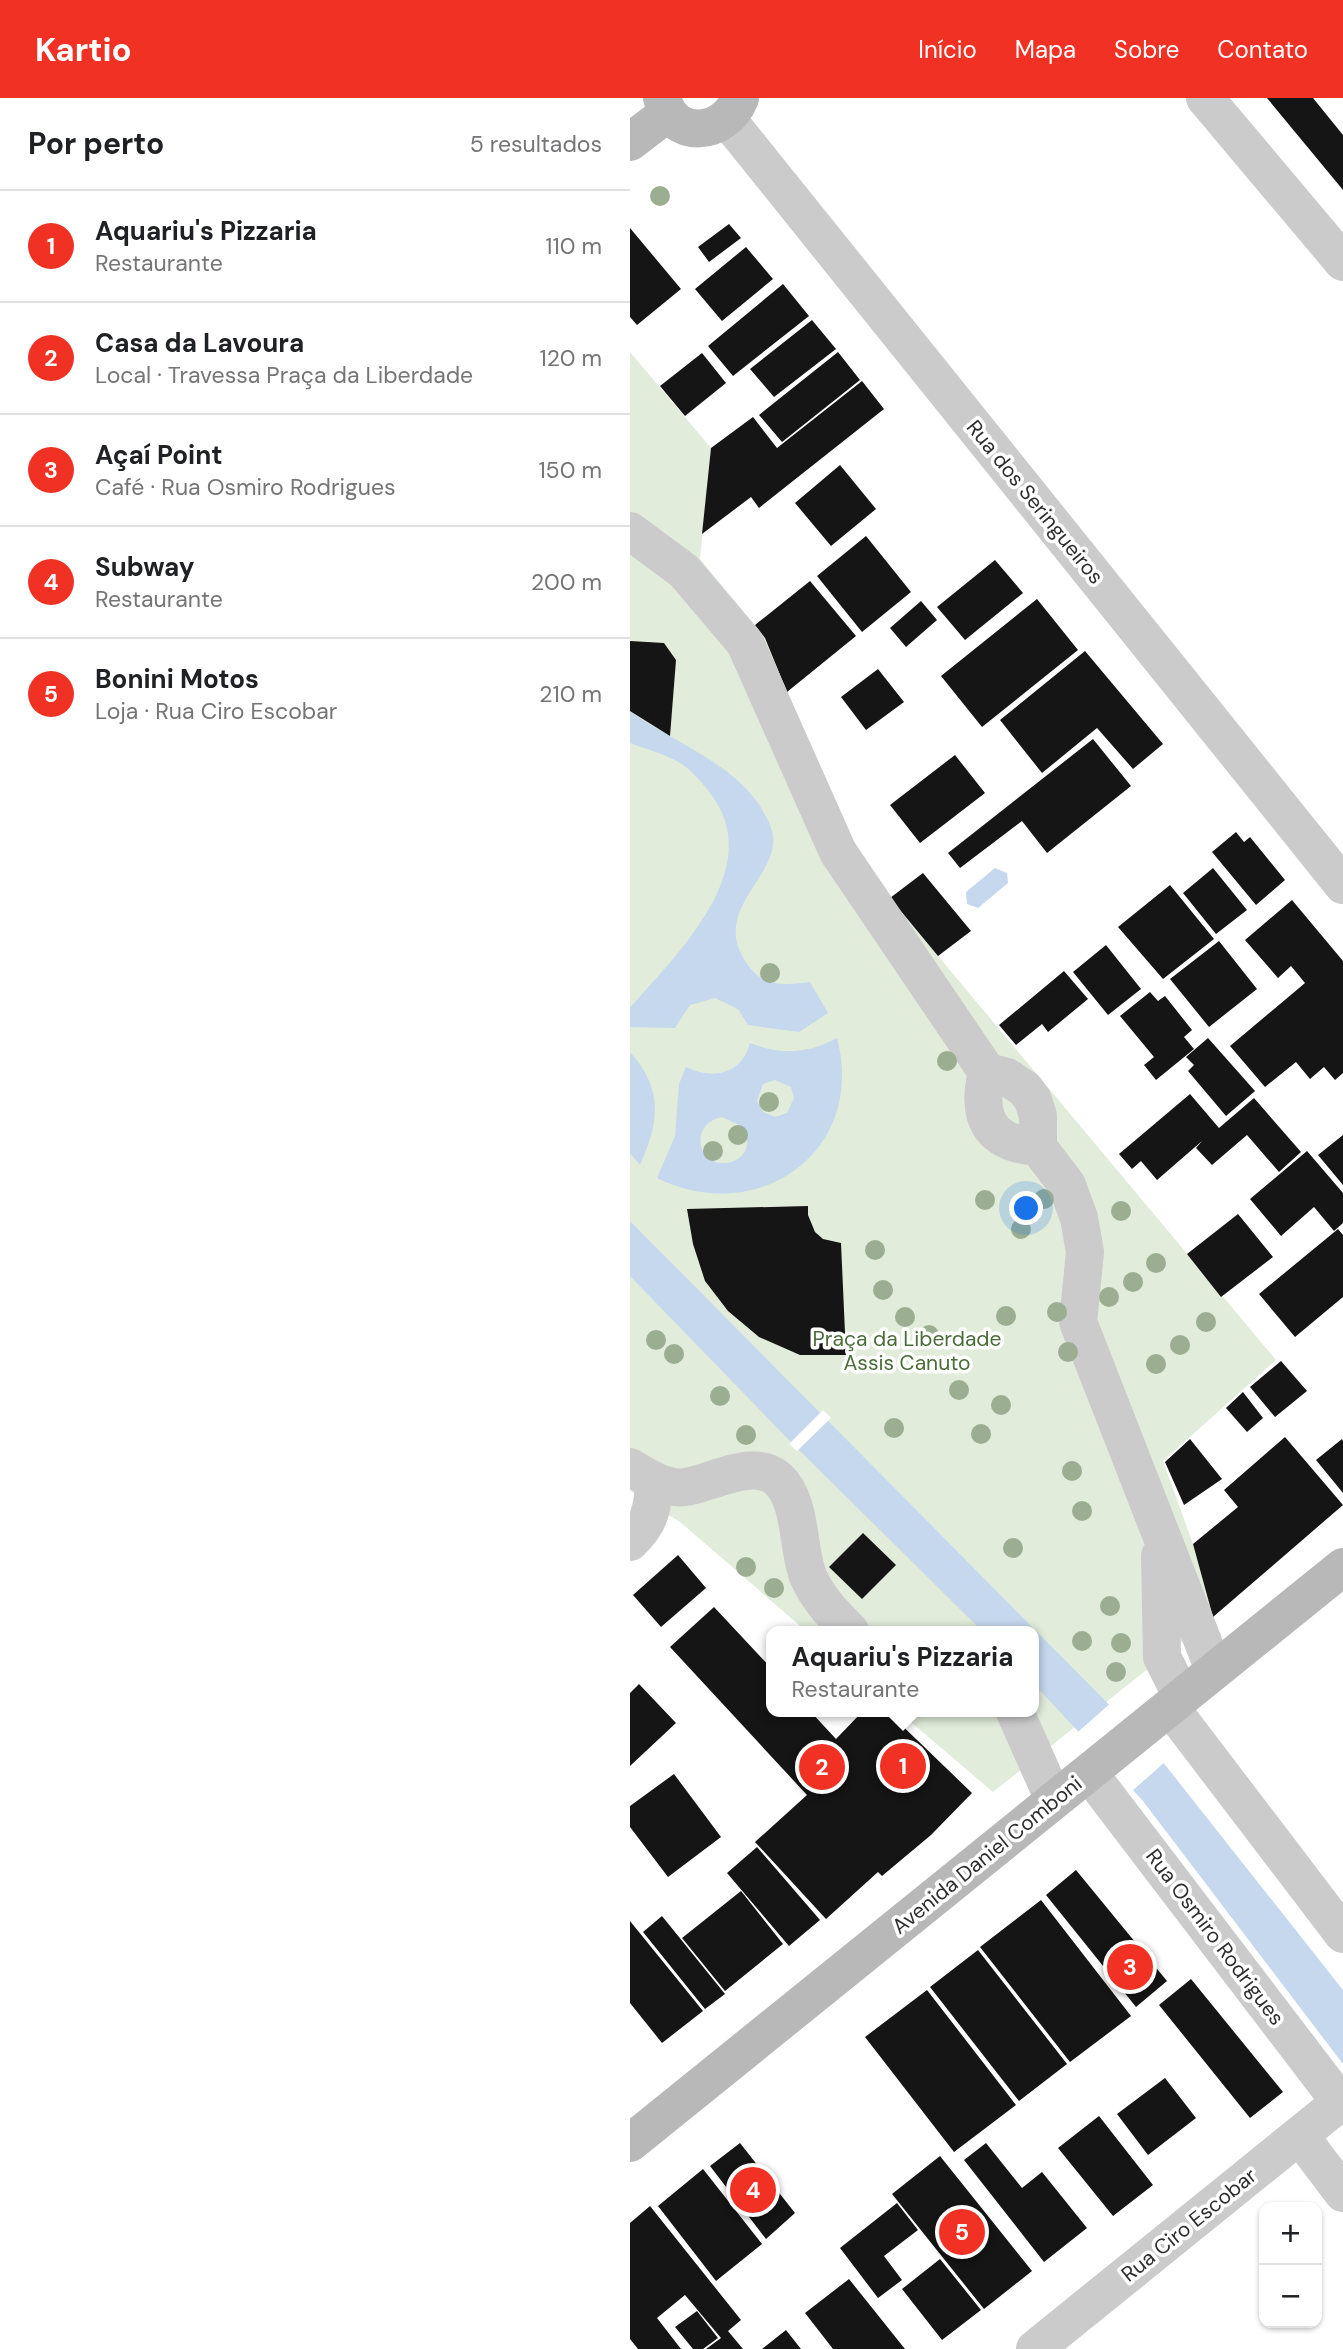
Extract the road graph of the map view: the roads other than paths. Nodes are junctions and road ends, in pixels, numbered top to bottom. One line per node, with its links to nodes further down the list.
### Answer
1 (1205, 98): 5 (street)
2 (665, 105): 3 (street); 4 (street)
3 (733, 109): 7 (street, Rua dos Seringueiros)
4 (630, 142)
5 (1343, 262)
6 (630, 531): 9 (street)
7 (1343, 885)
8 (642, 1474): 10 (street); 12 (street)
9 (1160, 1533): 13 (street); 14 (street)
10 (630, 1542)
11 (1343, 1567): 13 (street, Avenida Daniel Comboni)
12 (845, 1626)
13 (1214, 1670): 14 (street, Avenida Daniel Comboni)
14 (1176, 1702): 16 (street, Avenida Daniel Comboni); 18 (street)
15 (1017, 1717): 17 (street)
16 (1096, 1767): 17 (street, Avenida Daniel Comboni); 19 (street, Rua Osmiro Rodrigues)
17 (1054, 1800): 21 (street, Avenida Daniel Comboni)
18 (1343, 1934)
19 (1341, 2101): 20 (street, Rua Ciro Escobar)
20 (1300, 2136): 22 (street); 23 (street, Rua Ciro Escobar)
21 (630, 2143)
22 (1343, 2193)
23 (1035, 2349)

